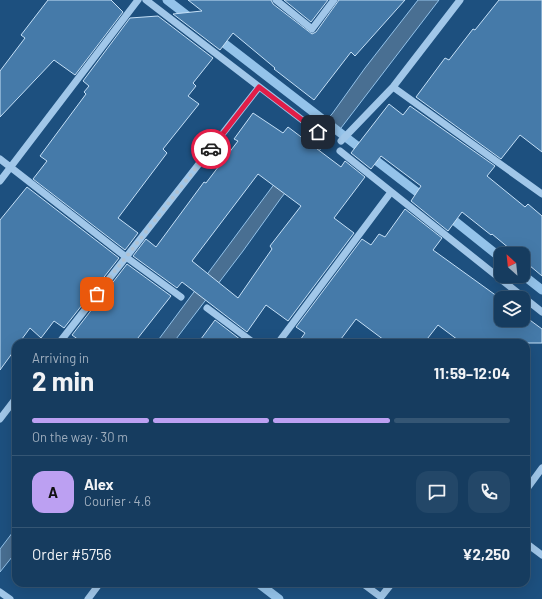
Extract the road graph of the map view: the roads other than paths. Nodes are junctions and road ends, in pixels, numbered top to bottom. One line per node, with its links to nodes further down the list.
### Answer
1 (138, 0): 12 (street)
2 (146, 0): 7 (street)
3 (276, 0): 4 (street)
4 (334, 0)
5 (460, 0): 6 (street)
6 (393, 86): 9 (street); 15 (street)
7 (259, 87): 8 (street); 16 (street)
8 (318, 132)
9 (341, 141)
10 (340, 151): 14 (street)
11 (0, 160): 12 (street)
12 (11, 167): 13 (street); 16 (street)
13 (0, 181)
14 (391, 192): 19 (street); 22 (street)
15 (542, 194)
16 (126, 257): 17 (street); 20 (street)
17 (180, 297)
18 (207, 308): 21 (street)
19 (542, 312)
20 (62, 339)
21 (249, 339)
22 (281, 339)
23 (12, 403): 24 (street)
24 (0, 419)
25 (542, 468): 26 (street)
26 (530, 484)
27 (530, 546): 28 (street)
28 (542, 555)
29 (97, 587): 34 (street)
30 (367, 587): 31 (street)
31 (389, 587)
32 (0, 592): 33 (street)
33 (10, 599)
34 (88, 599)

